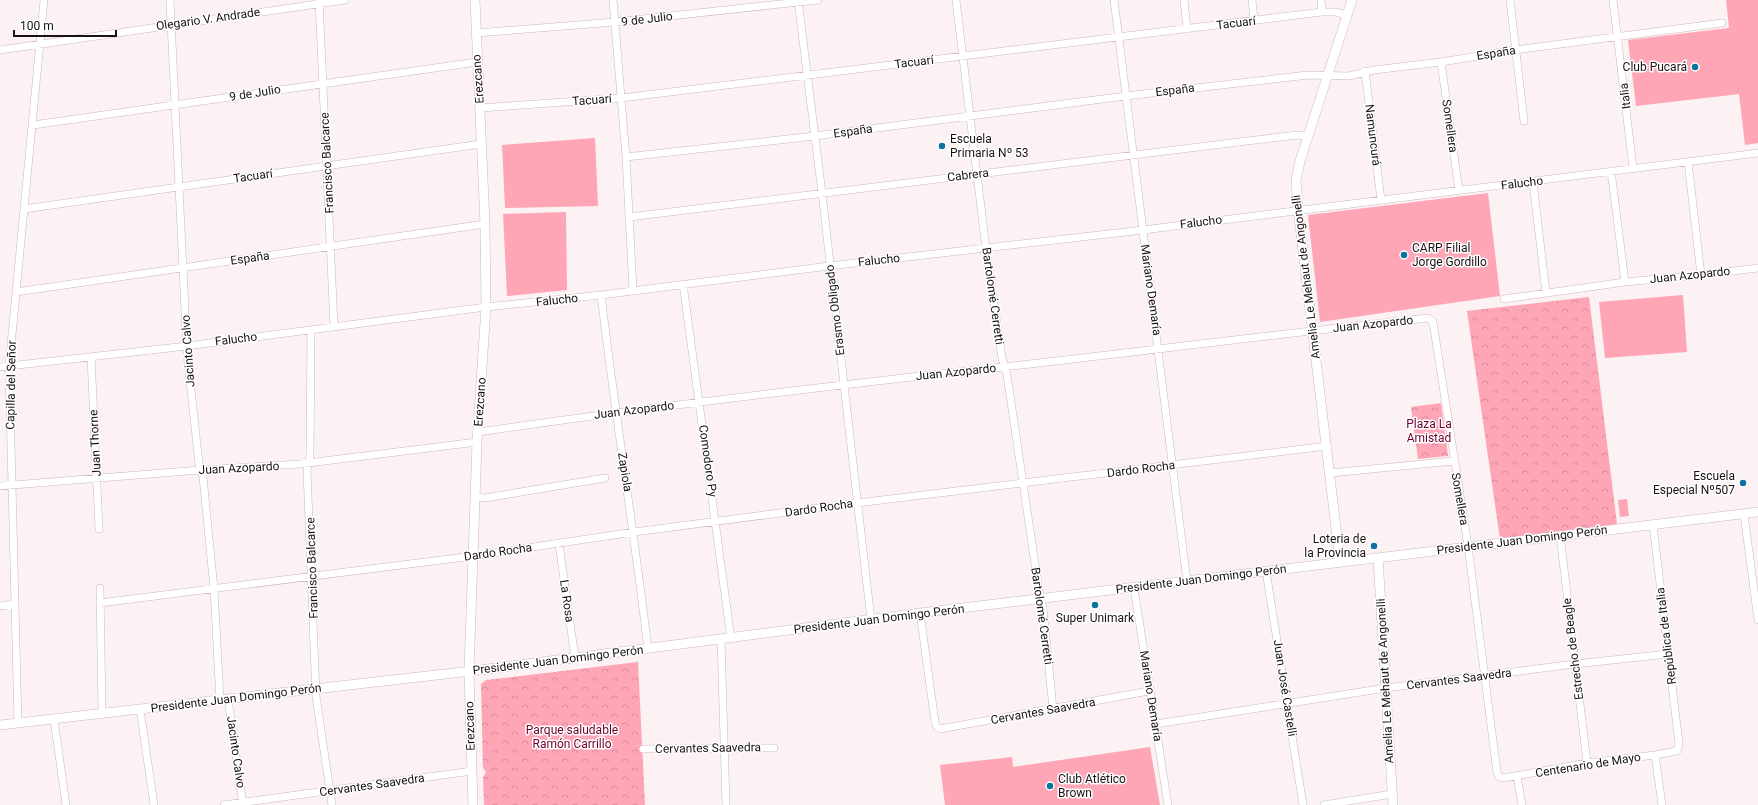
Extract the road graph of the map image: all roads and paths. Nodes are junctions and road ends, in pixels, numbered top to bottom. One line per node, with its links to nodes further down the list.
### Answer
1 (44, 0): 29 (street, Capilla del Señor)
2 (170, 0): 24 (street, Jacinto Calvo)
3 (344, 0): 17 (street, Olegario V. Andrade)
4 (475, 0): 26 (street, Erezcano)
5 (613, 0): 22 (street)
6 (729, 0): 18 (street)
7 (818, 0): 16 (street, 9 de Julio)
8 (956, 0): 32 (street, Bartolomé Cerretti)
9 (1114, 0): 28 (street, Mariano Demaría)
10 (1184, 0): 25 (street)
11 (1252, 0): 21 (street)
12 (1321, 0): 19 (street)
13 (1352, 0): 20 (street, Amelia Le Mehaut de Angonelli)
14 (1510, 0): 31 (street)
15 (1613, 0): 27 (street, Italia)
16 (798, 1): 18 (street, 9 de Julio); 37 (street, Erasmo Obligado)
17 (319, 2): 24 (street, Olegario V. Andrade); 38 (street, Francisco Balcarce)
18 (730, 8): 22 (street, 9 de Julio)
19 (1322, 12): 20 (street, Tacuarí); 21 (street, Tacuarí)
20 (1347, 15): 36 (street, Amelia Le Mehaut de Angonelli)
21 (1254, 20): 25 (street, Tacuarí)
22 (615, 22): 26 (street, 9 de Julio); 40 (street)
23 (1722, 23): 27 (street, España)
24 (172, 24): 29 (street, Olegario V. Andrade); 41 (street, Jacinto Calvo)
25 (1187, 29): 28 (street, Tacuarí)
26 (476, 33): 33 (street, Erezcano)
27 (1618, 36): 31 (street, España); 54 (street, Italia)
28 (1119, 38): 32 (street, Tacuarí); 39 (street, Mariano Demaría)
29 (40, 44): 30 (street, Olegario V. Andrade); 45 (street, Capilla del Señor)
30 (0, 50)
31 (1515, 50): 34 (street, España); 44 (street)
32 (963, 56): 37 (street, Tacuarí); 43 (street, Bartolomé Cerretti)
33 (477, 62): 38 (street, 9 de Julio); 42 (street, Erezcano)
34 (1441, 62): 35 (street, España); 59 (street, Somellera)
35 (1365, 71): 36 (street, España); 61 (street, Namuncurá)
36 (1327, 75): 39 (street, España); 47 (street, Amelia Le Mehaut de Angonelli)
37 (807, 76): 40 (street, Tacuarí); 46 (street, Erasmo Obligado)
38 (323, 83): 41 (street, 9 de Julio); 53 (street, Francisco Balcarce)
39 (1126, 96): 43 (street, España); 50 (street, Mariano Demaría)
40 (621, 98): 42 (street, Tacuarí); 51 (street)
41 (176, 105): 45 (street, 9 de Julio); 58 (street, Jacinto Calvo)
42 (480, 108): 48 (street, Erezcano)
43 (970, 115): 46 (street, España); 56 (street, Bartolomé Cerretti)
44 (1524, 121)
45 (33, 125): 62 (street, Capilla del Señor)
46 (815, 136): 51 (street, España); 60 (street, Erasmo Obligado)
47 (1307, 136): 50 (street, Cabrera); 63 (street, Amelia Le Mehaut de Angonelli)
48 (482, 144): 53 (street, Tacuarí); 65 (street, Erezcano)
49 (1758, 153): 52 (street, Falucho)
50 (1133, 154): 56 (street, Cabrera); 66 (street, Mariano Demaría)
51 (626, 157): 64 (street)
52 (1688, 162): 54 (street, Falucho); 72 (street)
53 (327, 165): 58 (street, Tacuarí); 67 (street, Francisco Balcarce)
54 (1634, 168): 55 (street, Falucho)
55 (1611, 171): 57 (street, Falucho); 73 (street)
56 (976, 174): 60 (street, Cabrera); 68 (street, Bartolomé Cerretti)
57 (1532, 182): 59 (street, Falucho); 77 (street)
58 (179, 186): 62 (street, Tacuarí); 70 (street, Jacinto Calvo)
59 (1459, 190): 61 (street, Falucho)
60 (822, 193): 64 (street, Cabrera); 69 (street, Erasmo Obligado)
61 (1381, 200): 63 (street, Falucho)
62 (24, 209): 76 (street, Capilla del Señor)
63 (1298, 209): 66 (street, Falucho); 84 (street, Amelia Le Mehaut de Angonelli)
64 (629, 216): 75 (street)
65 (485, 224): 67 (street, España); 80 (street, Erezcano)
66 (1143, 230): 68 (street, Falucho); 86 (street, Mariano Demaría)
67 (332, 246): 70 (street, España); 82 (street, Francisco Balcarce)
68 (986, 248): 69 (street, Falucho); 89 (street, Bartolomé Cerretti)
69 (830, 266): 74 (street, Falucho); 91 (street, Erasmo Obligado)
70 (184, 267): 76 (street, España); 85 (street, Jacinto Calvo)
71 (1758, 268): 72 (street, Juan Azopardo)
72 (1701, 275): 73 (street, Juan Azopardo)
73 (1625, 282): 77 (street, Juan Azopardo)
74 (683, 284): 75 (street, Falucho); 92 (street, Comodoro Py)
75 (633, 290): 78 (street, Falucho)
76 (16, 292): 88 (street, Capilla del Señor)
77 (1546, 293): 79 (street, Juan Azopardo)
78 (601, 295): 80 (street, Falucho); 93 (street, Zapiola)
79 (1504, 299)
80 (486, 308): 82 (street, Falucho); 94 (street, Erezcano)
81 (1433, 322): 84 (street, Juan Azopardo); 96 (street, Somellera)
82 (334, 326): 83 (street, Falucho)
83 (311, 330): 85 (street, Falucho); 97 (street, Francisco Balcarce)
84 (1313, 330): 86 (street, Juan Azopardo); 95 (street, Amelia Le Mehaut de Angonelli)
85 (187, 346): 87 (street, Falucho); 99 (street, Jacinto Calvo)
86 (1159, 348): 89 (street, Juan Azopardo); 98 (street, Mariano Demaría)
87 (91, 357): 88 (street, Falucho); 101 (street, Juan Thorne)
88 (9, 366): 90 (street, Falucho); 104 (street, Capilla del Señor)
89 (1004, 366): 91 (street, Juan Azopardo); 103 (street, Bartolomé Cerretti)
90 (0, 367)
91 (843, 384): 92 (street, Juan Azopardo); 107 (street, Erasmo Obligado)
92 (700, 403): 93 (street, Juan Azopardo); 110 (street, Comodoro Py)
93 (615, 412): 94 (street, Juan Azopardo); 113 (street, Zapiola)
94 (477, 437): 97 (street, Juan Azopardo); 106 (street, Erezcano)
95 (1327, 446): 98 (street, Dardo Rocha); 100 (street, Amelia Le Mehaut de Angonelli)
96 (1454, 461): 100 (street); 116 (street, Somellera)
97 (309, 462): 99 (street, Juan Azopardo); 121 (street, Francisco Balcarce)
98 (1173, 465): 103 (street, Dardo Rocha); 122 (street, Mariano Demaría)
99 (200, 470): 101 (street, Juan Azopardo); 125 (street, Jacinto Calvo)
100 (1330, 473): 119 (street, Amelia Le Mehaut de Angonelli)
101 (97, 478): 104 (street, Juan Azopardo); 112 (street, Juan Thorne)
102 (605, 478): 106 (street)
103 (1023, 484): 107 (street, Dardo Rocha); 126 (street, Bartolomé Cerretti)
104 (12, 485): 105 (street, Juan Azopardo); 128 (street, Capilla del Señor)
105 (0, 486)
106 (475, 497): 117 (street, Erezcano)
107 (858, 503): 110 (street, Dardo Rocha); 131 (street, Erasmo Obligado)
108 (1758, 512): 109 (street, Presidente Juan Domingo Perón)
109 (1744, 514): 111 (street, Presidente Juan Domingo Perón); 132 (street)
110 (716, 522): 113 (street, Dardo Rocha); 133 (street, Comodoro Py)
111 (1653, 524): 114 (street, Presidente Juan Domingo Perón); 136 (street, República de Italia)
112 (99, 529)
113 (634, 532): 115 (street, Dardo Rocha); 135 (street, Zapiola)
114 (1560, 535): 116 (street, Presidente Juan Domingo Perón); 138 (street, Estrecho de Beagle)
115 (559, 544): 117 (street, Dardo Rocha); 137 (street, La Rosa)
116 (1468, 546): 118 (street, Presidente Juan Domingo Perón); 140 (street, Somellera)
117 (473, 556): 121 (street, Dardo Rocha); 139 (street, Erezcano)
118 (1378, 558): 119 (street, Presidente Juan Domingo Perón); 141 (street, Amelia Le Mehaut de Angonelli)
119 (1340, 562): 120 (street, Presidente Juan Domingo Perón)
120 (1266, 571): 122 (street, Presidente Juan Domingo Perón); 145 (street, Juan José Castelli)
121 (313, 576): 125 (street, Dardo Rocha); 142 (street, Francisco Balcarce)
122 (1187, 581): 124 (street, Presidente Juan Domingo Perón)
123 (100, 588): 127 (street)
124 (1134, 588): 126 (street, Presidente Juan Domingo Perón); 143 (street, Mariano Demaría)
125 (214, 589): 127 (street, Dardo Rocha); 144 (street, Jacinto Calvo)
126 (1041, 599): 130 (street, Presidente Juan Domingo Perón); 147 (street, Bartolomé Cerretti)
127 (100, 603): 148 (street)
128 (15, 604): 129 (street); 150 (street, Capilla del Señor)
129 (0, 606)
130 (920, 613): 131 (street, Presidente Juan Domingo Perón); 147 (street, Cervantes Saavedra)
131 (871, 620): 133 (street, Presidente Juan Domingo Perón)
132 (1758, 620)
133 (731, 639): 134 (street, Presidente Juan Domingo Perón)
134 (721, 640): 135 (street, Presidente Juan Domingo Perón); 154 (street)
135 (648, 648): 137 (street, Presidente Juan Domingo Perón)
136 (1668, 654): 138 (street, Cervantes Saavedra); 153 (street, República de Italia)
137 (575, 658): 139 (street, Presidente Juan Domingo Perón)
138 (1575, 664): 140 (street, Cervantes Saavedra); 158 (street, Estrecho de Beagle)
139 (469, 671): 142 (street, Presidente Juan Domingo Perón); 159 (street, Erezcano)
140 (1484, 676): 141 (street, Cervantes Saavedra); 160 (street, Somellera)
141 (1386, 688): 145 (street, Cervantes Saavedra); 163 (street, Amelia Le Mehaut de Angonelli)
142 (316, 689): 144 (street, Presidente Juan Domingo Perón); 162 (street, Francisco Balcarce)
143 (1149, 691): 147 (street, Cervantes Saavedra); 151 (street, Mariano Demaría)
144 (224, 699): 146 (street, Presidente Juan Domingo Perón); 164 (street, Jacinto Calvo)
145 (1287, 703): 151 (street, Cervantes Saavedra); 172 (street, Juan José Castelli)
146 (140, 709): 148 (street, Presidente Juan Domingo Perón); 166 (street)
147 (1053, 709)
148 (102, 714): 149 (street, Presidente Juan Domingo Perón)
149 (54, 720): 150 (street, Presidente Juan Domingo Perón); 165 (street)
150 (18, 723): 152 (street, Presidente Juan Domingo Perón)
151 (1156, 724): 171 (street, Mariano Demaría)
152 (0, 725)
153 (1679, 747): 157 (street, Centenario de Mayo)
154 (724, 748): 155 (street, Cervantes Saavedra); 156 (street, Cervantes Saavedra); 170 (street)
155 (774, 748)
156 (643, 749)
157 (1655, 756): 158 (street, Centenario de Mayo); 176 (street)
158 (1587, 763): 161 (street, Centenario de Mayo)
159 (472, 771): 162 (street, Cervantes Saavedra); 169 (street, Erezcano)
160 (1497, 772): 161 (street, Centenario de Mayo)
161 (1517, 776): 175 (street)
162 (330, 791): 164 (street, Cervantes Saavedra); 168 (street, Francisco Balcarce)
163 (1392, 794): 173 (street); 174 (street, Amelia Le Mehaut de Angonelli)
164 (243, 804): 167 (street, Cervantes Saavedra)
165 (66, 805)
166 (154, 805)
167 (224, 805)
168 (332, 805)
169 (473, 805)
170 (726, 805)
171 (1168, 805)
172 (1303, 805)
173 (1324, 805)
174 (1393, 805)
175 (1522, 805)
176 (1662, 805)

